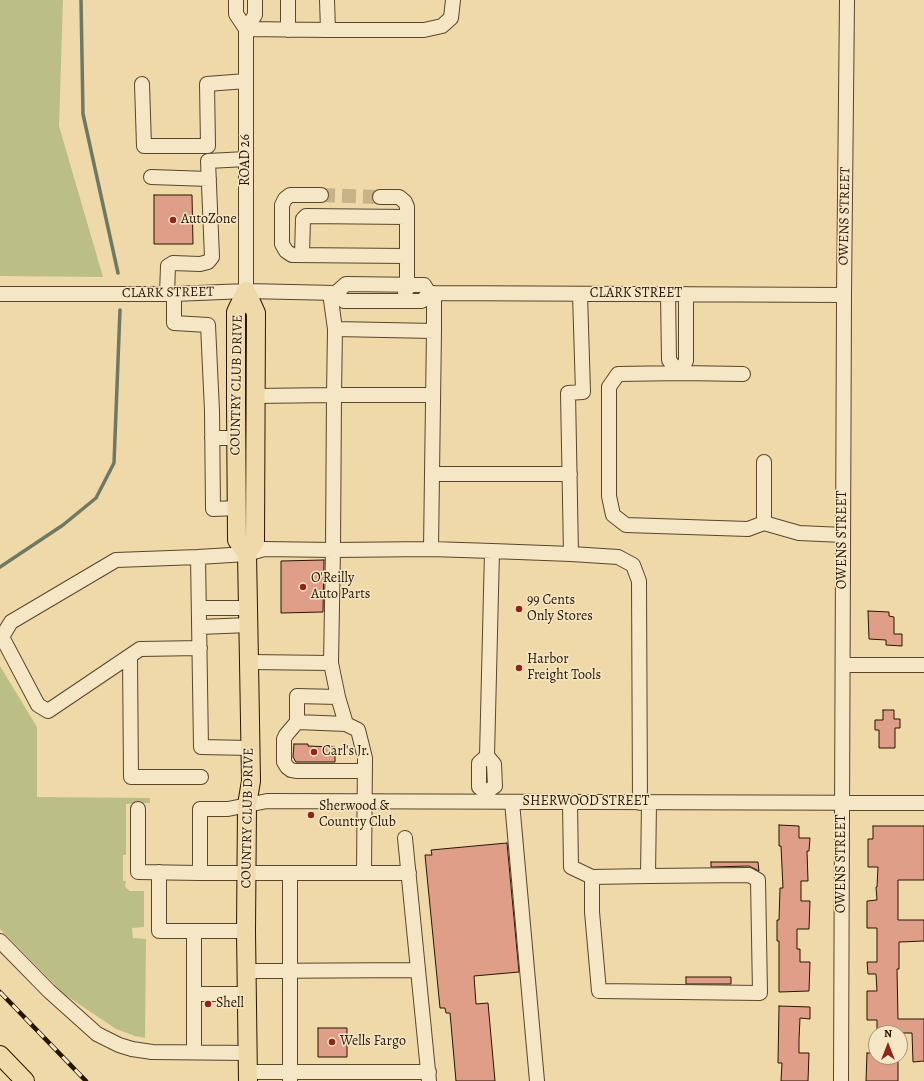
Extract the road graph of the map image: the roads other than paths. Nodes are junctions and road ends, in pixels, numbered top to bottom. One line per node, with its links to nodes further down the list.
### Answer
1 (236, 0): 7 (street)
2 (255, 0): 7 (street)
3 (288, 0): 8 (street)
4 (327, 0): 9 (street)
5 (454, 0): 9 (street)
6 (847, 0): 31 (street, OWENS STREET)
7 (246, 29): 8 (street); 10 (street, ROAD 26)
8 (288, 30): 9 (street)
9 (328, 30)
10 (246, 81): 12 (street); 13 (street, ROAD 26)
11 (142, 84): 12 (street)
12 (208, 146): 14 (street)
13 (246, 159): 14 (street); 23 (street, ROAD 26)
14 (208, 161): 16 (street)
15 (151, 176): 16 (street)
16 (209, 178): 27 (street)
17 (321, 195): 20 (street)
18 (380, 197): 19 (street)
19 (407, 217): 20 (street); 21 (street)
20 (302, 255): 21 (street)
21 (407, 256): 22 (street)
22 (407, 285): 24 (street, CLARK STREET); 25 (street, CLARK STREET); 32 (street)
23 (246, 291): 24 (street, CLARK STREET); 27 (street, CLARK STREET); 39 (main road, COUNTRY CLUB DRIVE); 41 (main road, COUNTRY CLUB DRIVE)
24 (333, 293): 32 (street, CLARK STREET); 33 (street)
25 (432, 293): 28 (street, CLARK STREET); 32 (street, CLARK STREET); 34 (street)
26 (0, 294): 27 (street, CLARK STREET)
27 (170, 294): 40 (street)
28 (580, 294): 29 (street, CLARK STREET); 44 (street)
29 (668, 294): 30 (street, CLARK STREET); 35 (street)
30 (686, 294): 31 (street, CLARK STREET); 35 (street)
31 (844, 295): 47 (street, OWENS STREET)
32 (354, 301)
33 (335, 329): 34 (street); 37 (street)
34 (434, 331): 38 (street)
35 (679, 373): 36 (street); 46 (street)
36 (743, 374)
37 (334, 395): 38 (street); 39 (street); 49 (street)
38 (433, 395): 43 (street)
39 (255, 396): 51 (main road, COUNTRY CLUB DRIVE)
40 (212, 438): 41 (street); 45 (street)
41 (236, 438): 45 (main road, COUNTRY CLUB DRIVE)
42 (764, 462): 46 (street)
43 (432, 474): 44 (street); 48 (street)
44 (570, 474): 52 (street)
45 (237, 508): 51 (main road, COUNTRY CLUB DRIVE)
46 (764, 523): 47 (street)
47 (844, 535): 62 (street, OWENS STREET)
48 (431, 549): 49 (street); 50 (street)
49 (334, 550): 51 (street); 61 (street)
50 (492, 551): 52 (street); 70 (street)
51 (246, 554): 53 (street); 55 (main road, COUNTRY CLUB DRIVE)
52 (571, 554): 74 (street)
53 (198, 557): 54 (street); 59 (street)
54 (199, 608): 55 (street); 57 (street)
55 (248, 608): 56 (main road, COUNTRY CLUB DRIVE)
56 (249, 625): 57 (street); 60 (main road, COUNTRY CLUB DRIVE)
57 (200, 627): 58 (street)
58 (200, 648): 59 (street); 67 (street)
59 (130, 656): 69 (street)
60 (249, 662): 61 (street); 67 (main road, COUNTRY CLUB DRIVE)
61 (331, 663): 64 (street)
62 (843, 665): 63 (street); 75 (street, OWENS STREET)
63 (924, 665)
64 (338, 697): 65 (street); 66 (street)
65 (297, 722): 66 (street); 68 (street)
66 (346, 724): 68 (street)
67 (250, 748): 77 (main road, COUNTRY CLUB DRIVE)
68 (365, 771): 71 (street)
69 (201, 777)
70 (487, 797): 71 (street, SHERWOOD STREET); 72 (street, SHERWOOD STREET)
71 (364, 802): 77 (street, SHERWOOD STREET); 82 (street)
72 (512, 802): 73 (street, SHERWOOD STREET); 103 (street)
73 (570, 802): 74 (street, SHERWOOD STREET); 87 (street)
74 (644, 802): 75 (street, SHERWOOD STREET); 86 (street)
75 (842, 803): 76 (street, SHERWOOD STREET); 104 (street, OWENS STREET)
76 (924, 803)
77 (247, 805): 81 (street, SHERWOOD STREET); 84 (main road, COUNTRY CLUB DRIVE)
78 (138, 809): 80 (street)
79 (405, 838): 83 (street)
80 (160, 872): 81 (street); 88 (street)
81 (200, 873): 84 (street)
82 (364, 873): 83 (street); 85 (street)
83 (408, 873): 91 (street)
84 (246, 874): 85 (street); 89 (main road, COUNTRY CLUB DRIVE)
85 (290, 874): 93 (street)
86 (648, 876): 87 (street); 87 (street)
87 (592, 877)
88 (194, 931): 89 (street); 94 (street)
89 (246, 931): 92 (main road, COUNTRY CLUB DRIVE)
90 (0, 941): 96 (street)
91 (418, 970): 93 (street); 101 (street)
92 (246, 971): 93 (street); 95 (main road, COUNTRY CLUB DRIVE)
93 (290, 971): 100 (street)
94 (194, 994): 95 (street); 96 (street)
95 (246, 994): 97 (main road, COUNTRY CLUB DRIVE)
96 (194, 1052): 97 (street)
97 (247, 1053): 99 (main road, COUNTRY CLUB DRIVE)
98 (0, 1055): 102 (main road)
99 (248, 1076): 100 (street)
100 (290, 1077): 101 (street)
101 (429, 1077)
102 (25, 1081)
103 (537, 1081)
104 (841, 1081)

